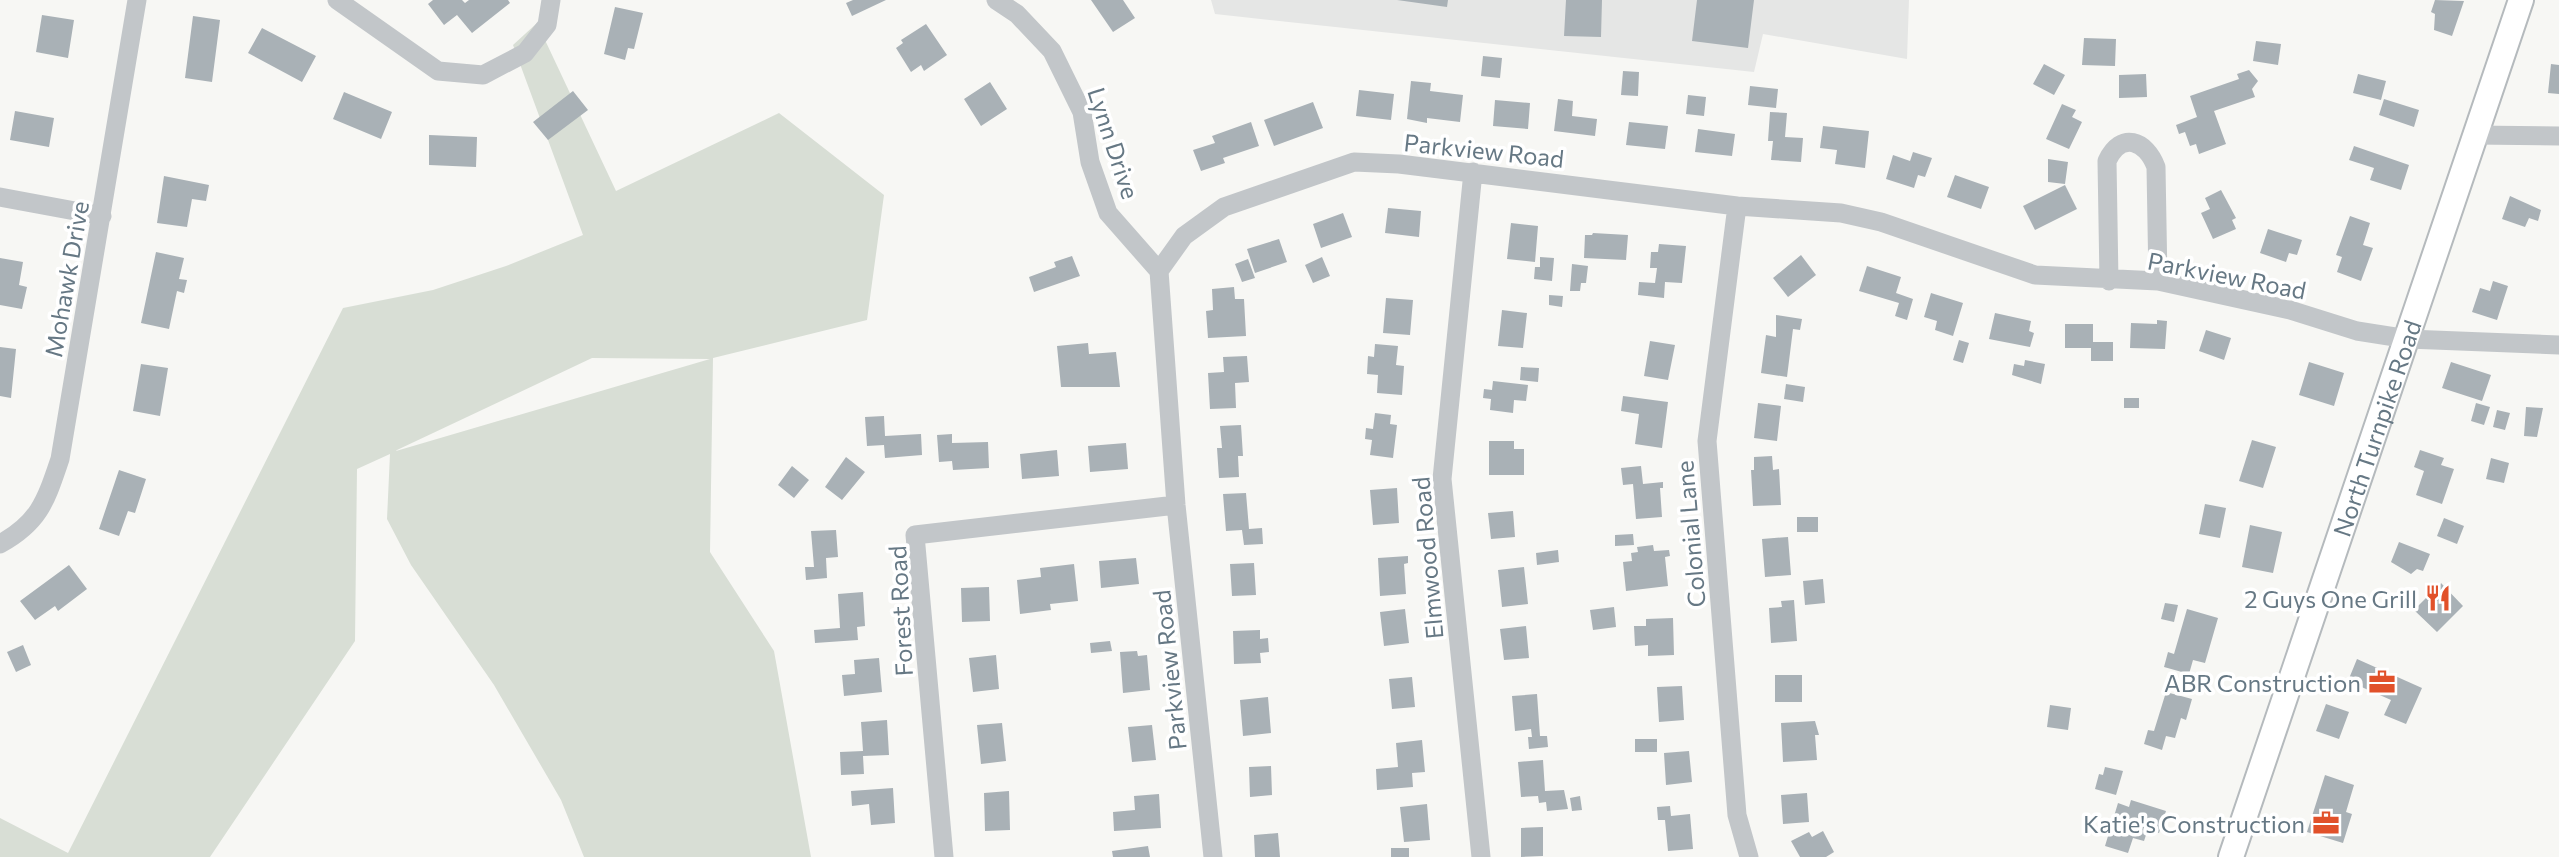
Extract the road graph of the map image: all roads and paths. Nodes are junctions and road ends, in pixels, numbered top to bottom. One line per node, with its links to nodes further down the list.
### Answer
1 (137, 0): 11 (street, Mohawk Drive)
2 (337, 0): 3 (street)
3 (551, 0)
4 (996, 0): 12 (street, Lynn Drive)
5 (2521, 0): 6 (main road, North Turnpike Road)
6 (2473, 135): 7 (street); 15 (main road, North Turnpike Road)
7 (2559, 136)
8 (1473, 172): 10 (street, Parkview Road); 12 (street, Parkview Road); 21 (street, Elmwood Road)
9 (0, 197): 11 (street)
10 (1737, 206): 13 (street, Parkview Road); 22 (street, Colonial Lane)
11 (102, 216): 18 (street, Mohawk Drive)
12 (1159, 271): 17 (street, Parkview Road)
13 (2109, 281): 14 (street, Parkview Road); 14 (street)
14 (2158, 281): 15 (street, Parkview Road)
15 (2407, 339): 16 (street, Parkview Road); 23 (main road, North Turnpike Road)
16 (2559, 345)
17 (1176, 505): 19 (street, Forest Road); 20 (street, Parkview Road)
18 (0, 544)
19 (944, 857)
20 (1213, 857)
21 (1481, 857)
22 (1749, 857)
23 (2231, 857)

